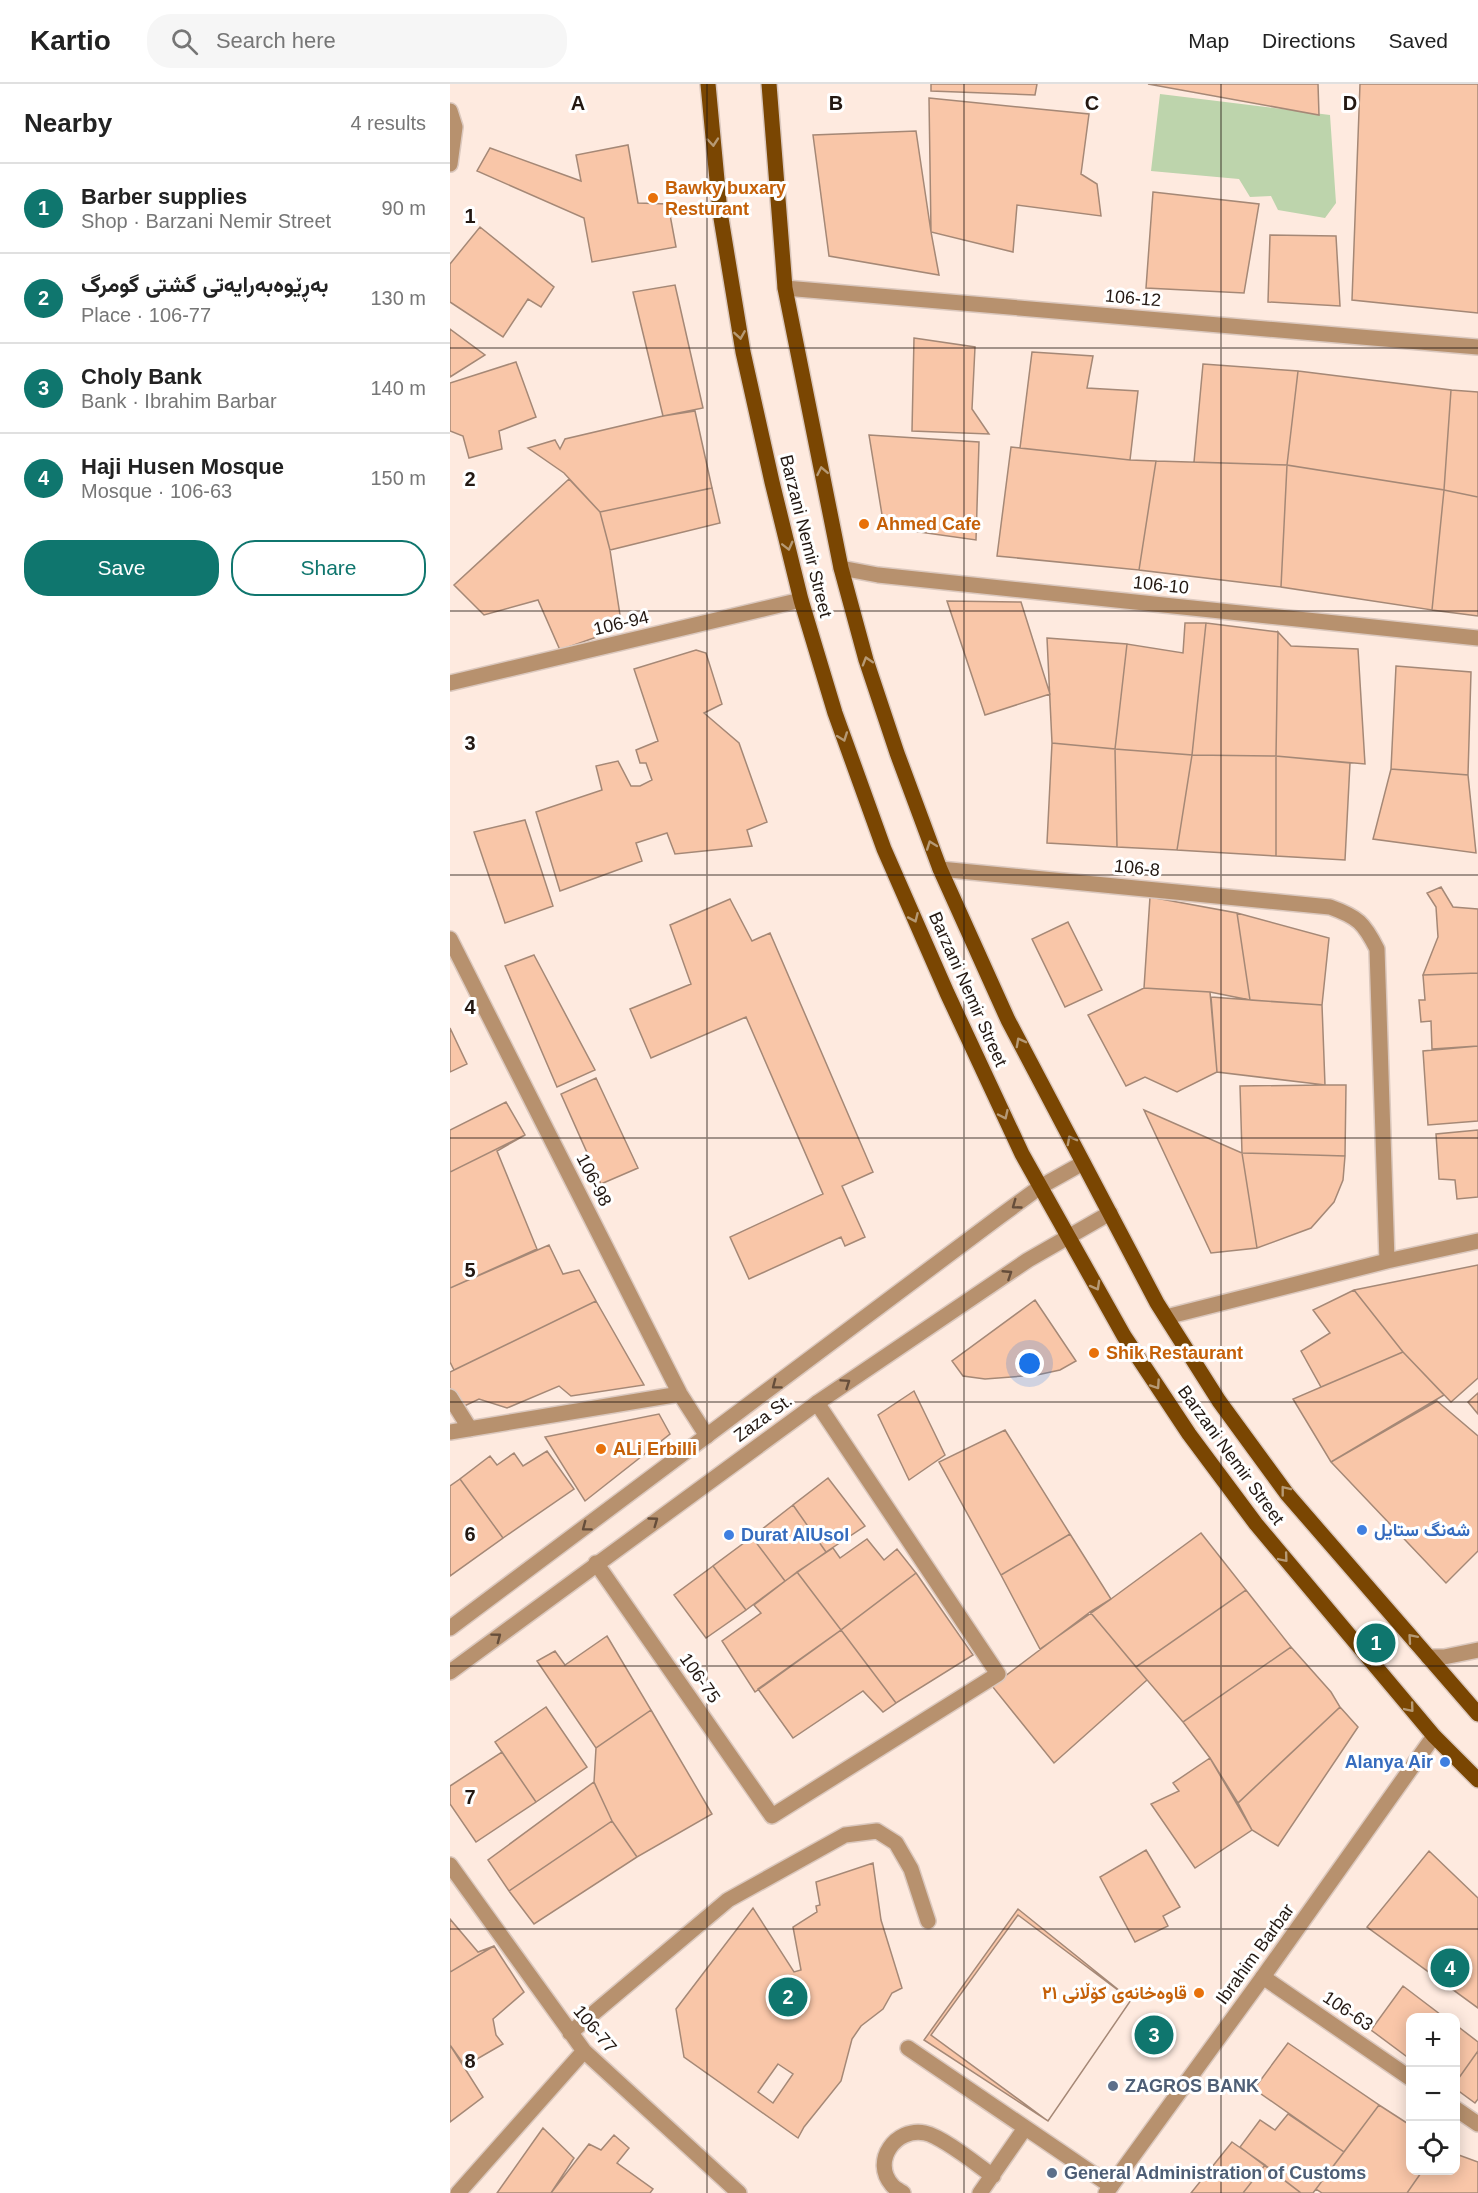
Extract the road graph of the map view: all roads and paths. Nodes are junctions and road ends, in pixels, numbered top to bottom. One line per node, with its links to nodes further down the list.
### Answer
1 (708, 84): 8 (main road, Barzani Nemir Street, one-way to 8)
2 (769, 84): 5 (main road, Barzani Nemir Street)
3 (450, 111): 4 (street)
4 (450, 164)
5 (785, 288): 6 (street, 106-12); 7 (main road, Barzani Nemir Street, one-way to 5)
6 (1478, 347)
7 (841, 568): 9 (street, 106-10); 11 (main road, Barzani Nemir Street, one-way to 7)
8 (801, 600): 10 (street, 106-94); 14 (main road, Barzani Nemir Street, one-way to 14)
9 (1478, 638)
10 (450, 683)
11 (940, 869): 13 (main road, Barzani Nemir Street, one-way to 11); 18 (street, 106-8)
12 (450, 939): 20 (street, 106-98)
13 (1083, 1163): 14 (street, Zaza St.); 15 (main road, Barzani Nemir Street)
14 (1040, 1187): 16 (main road, Barzani Nemir Street); 25 (street, Zaza St., one-way to 25)
15 (1110, 1213): 16 (street, Zaza St.); 19 (main road, Barzani Nemir Street)
16 (1069, 1236): 22 (street, Zaza St., one-way to 16); 32 (main road, Barzani Nemir Street, one-way to 32)
17 (1478, 1241): 18 (street)
18 (1387, 1261): 19 (street)
19 (1166, 1317): 29 (main road, Barzani Nemir Street, one-way to 19)
20 (680, 1394): 23 (street); 25 (street, 106-98)
21 (450, 1397): 23 (street)
22 (817, 1403): 26 (street, Zaza St., one-way to 22); 26 (street, 106-75)
23 (470, 1429): 24 (street)
24 (450, 1432)
25 (707, 1436): 27 (street, Zaza St., one-way to 27)
26 (596, 1563): 30 (street, Zaza St., one-way to 26)
27 (450, 1628)
28 (1478, 1650): 29 (street)
29 (1428, 1657): 31 (main road, Barzani Nemir Street)
30 (450, 1672)
31 (1478, 1714)
32 (1434, 1736): 33 (main road, Barzani Nemir Street); 36 (street, Ibrahim Barbar)
33 (1478, 1780)
34 (450, 1865): 37 (street, 106-77)
35 (928, 1921): 37 (street)
36 (1263, 1977): 40 (street, 106-63); 45 (street, Ibrahim Barbar)
37 (570, 2033): 39 (street, 106-77)
38 (908, 2048): 43 (street)
39 (584, 2051): 46 (street); 47 (street, 106-77)
40 (1406, 2075)
41 (1460, 2112): 42 (street)
42 (1478, 2124)
43 (1025, 2128): 44 (street); 45 (street)
44 (993, 2176): 48 (street); 49 (street)
45 (1112, 2191)
46 (458, 2193)
47 (739, 2193)
48 (903, 2193)
49 (980, 2193)

